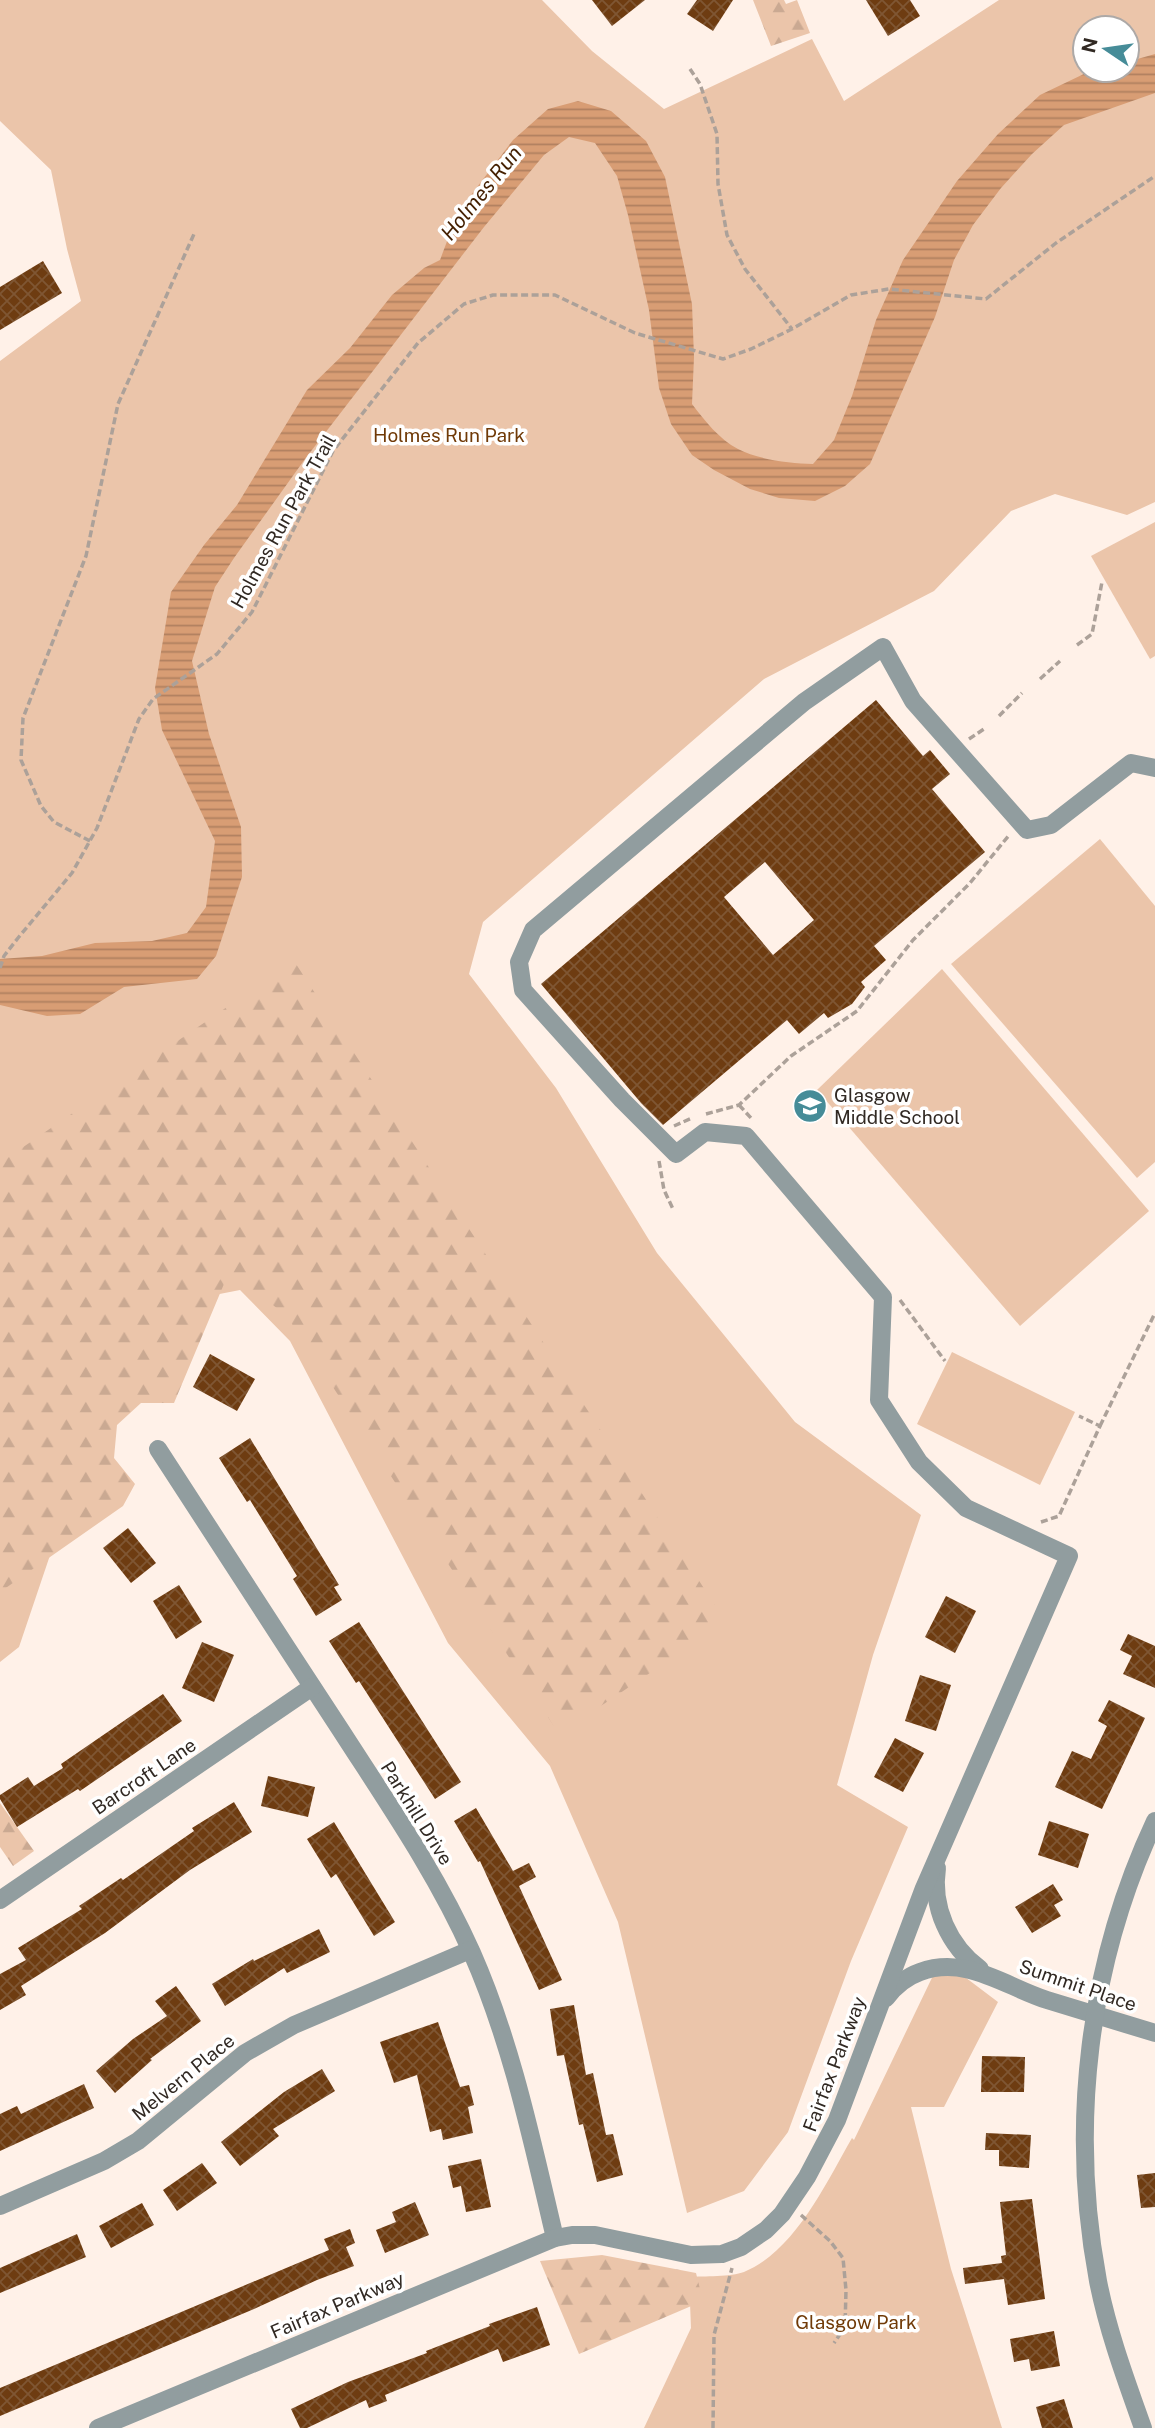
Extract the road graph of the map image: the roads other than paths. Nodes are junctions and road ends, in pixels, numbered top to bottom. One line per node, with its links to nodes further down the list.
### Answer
1 (1155, 768): 5 (street, Fairfax Parkway)
2 (158, 1449): 3 (street, Parkhill Drive)
3 (312, 1687): 6 (street, Barcroft Lane); 7 (street, Parkhill Drive)
4 (1155, 1821): 10 (street)
5 (942, 1845): 8 (street, Summit Place); 9 (street, Fairfax Parkway)
6 (0, 1900)
7 (470, 1950): 12 (street, Melvern Place); 13 (street, Parkhill Drive)
8 (989, 1976): 9 (street, Summit Place); 10 (street, Summit Place)
9 (876, 2012): 13 (street, Fairfax Parkway)
10 (1094, 2014): 11 (street, Summit Place); 16 (street)
11 (1155, 2033)
12 (0, 2206)
13 (555, 2238): 15 (street, Fairfax Parkway)
14 (1155, 2424): 16 (street)
15 (98, 2428)
16 (1144, 2428)

